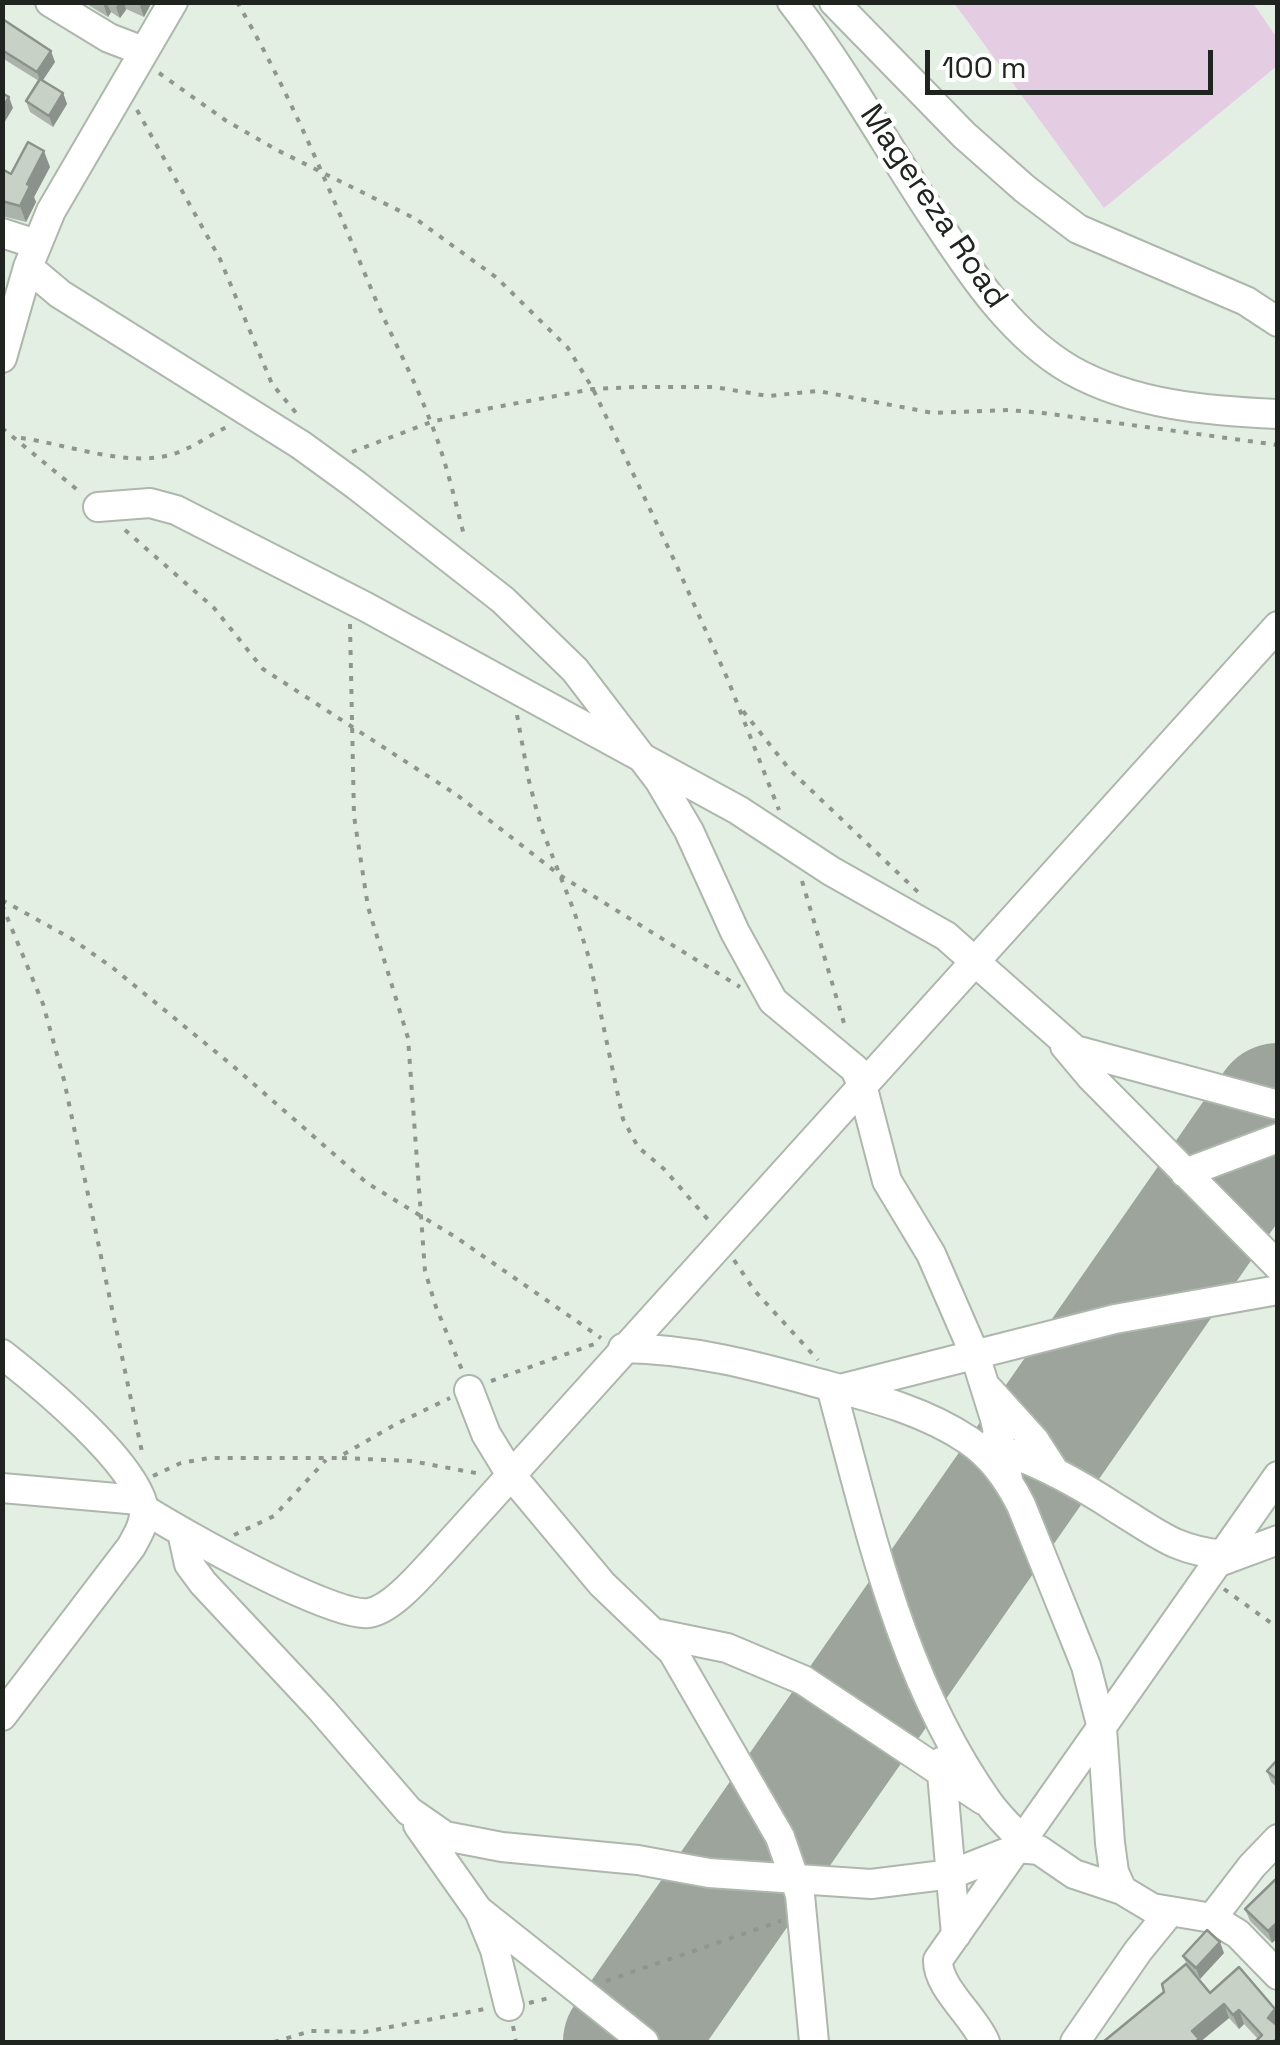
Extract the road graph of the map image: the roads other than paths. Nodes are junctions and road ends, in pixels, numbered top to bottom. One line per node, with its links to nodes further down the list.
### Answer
1 (50, 2): 5 (street)
2 (173, 2): 5 (street)
3 (792, 2): 10 (street, Magereza Road)
4 (834, 2): 8 (street)
5 (140, 55): 7 (street)
6 (2, 234): 7 (street)
7 (32, 256): 9 (street); 13 (street)
8 (1278, 322)
9 (2, 358)
10 (1278, 414)
11 (98, 508): 13 (street)
12 (1278, 626): 14 (street)
13 (642, 757): 14 (street); 16 (street)
14 (974, 962): 15 (street); 16 (street)
15 (1061, 1041): 17 (street); 19 (street)
16 (859, 1077): 22 (street); 24 (street)
17 (1278, 1105)
18 (1278, 1138): 19 (street)
19 (1185, 1174): 20 (street)
20 (1278, 1266)
21 (1278, 1290): 24 (street)
22 (623, 1348): 25 (street); 32 (street)
23 (2, 1354): 35 (street)
24 (975, 1355): 25 (street); 26 (street)
25 (835, 1388): 28 (street); 41 (street)
26 (986, 1388): 29 (street); 30 (street)
27 (469, 1390): 32 (street)
28 (970, 1442): 29 (street); 33 (street)
29 (1000, 1450): 30 (street); 33 (street)
30 (1056, 1473): 38 (street)
31 (1278, 1476): 38 (street)
32 (508, 1479): 36 (street); 39 (street)
33 (1008, 1479): 42 (street)
34 (2, 1488): 35 (street)
35 (141, 1494): 36 (street); 40 (street)
36 (193, 1538): 45 (street)
37 (1278, 1540): 38 (street)
38 (1217, 1565): 42 (street)
39 (658, 1634): 43 (street); 49 (street)
40 (2, 1716)
41 (939, 1721): 43 (street); 44 (street)
42 (1102, 1728): 47 (street); 50 (street)
43 (942, 1776): 44 (street); 48 (street)
44 (988, 1803): 47 (street)
45 (409, 1811): 49 (street); 51 (street)
46 (1278, 1839): 53 (street)
47 (1023, 1845): 48 (street); 50 (street); 54 (street)
48 (952, 1874): 49 (street); 54 (street)
49 (798, 1880): 59 (street)
50 (1127, 1895): 52 (street); 55 (street)
51 (478, 1910): 57 (street); 58 (street)
52 (1170, 1913): 53 (street); 55 (street)
53 (1212, 1918): 56 (street)
54 (956, 1935): 60 (street)
55 (1138, 1952): 61 (street)
56 (1278, 1976)
57 (509, 2006)
58 (644, 2042)
59 (814, 2042)
60 (985, 2042)
61 (1076, 2042)

